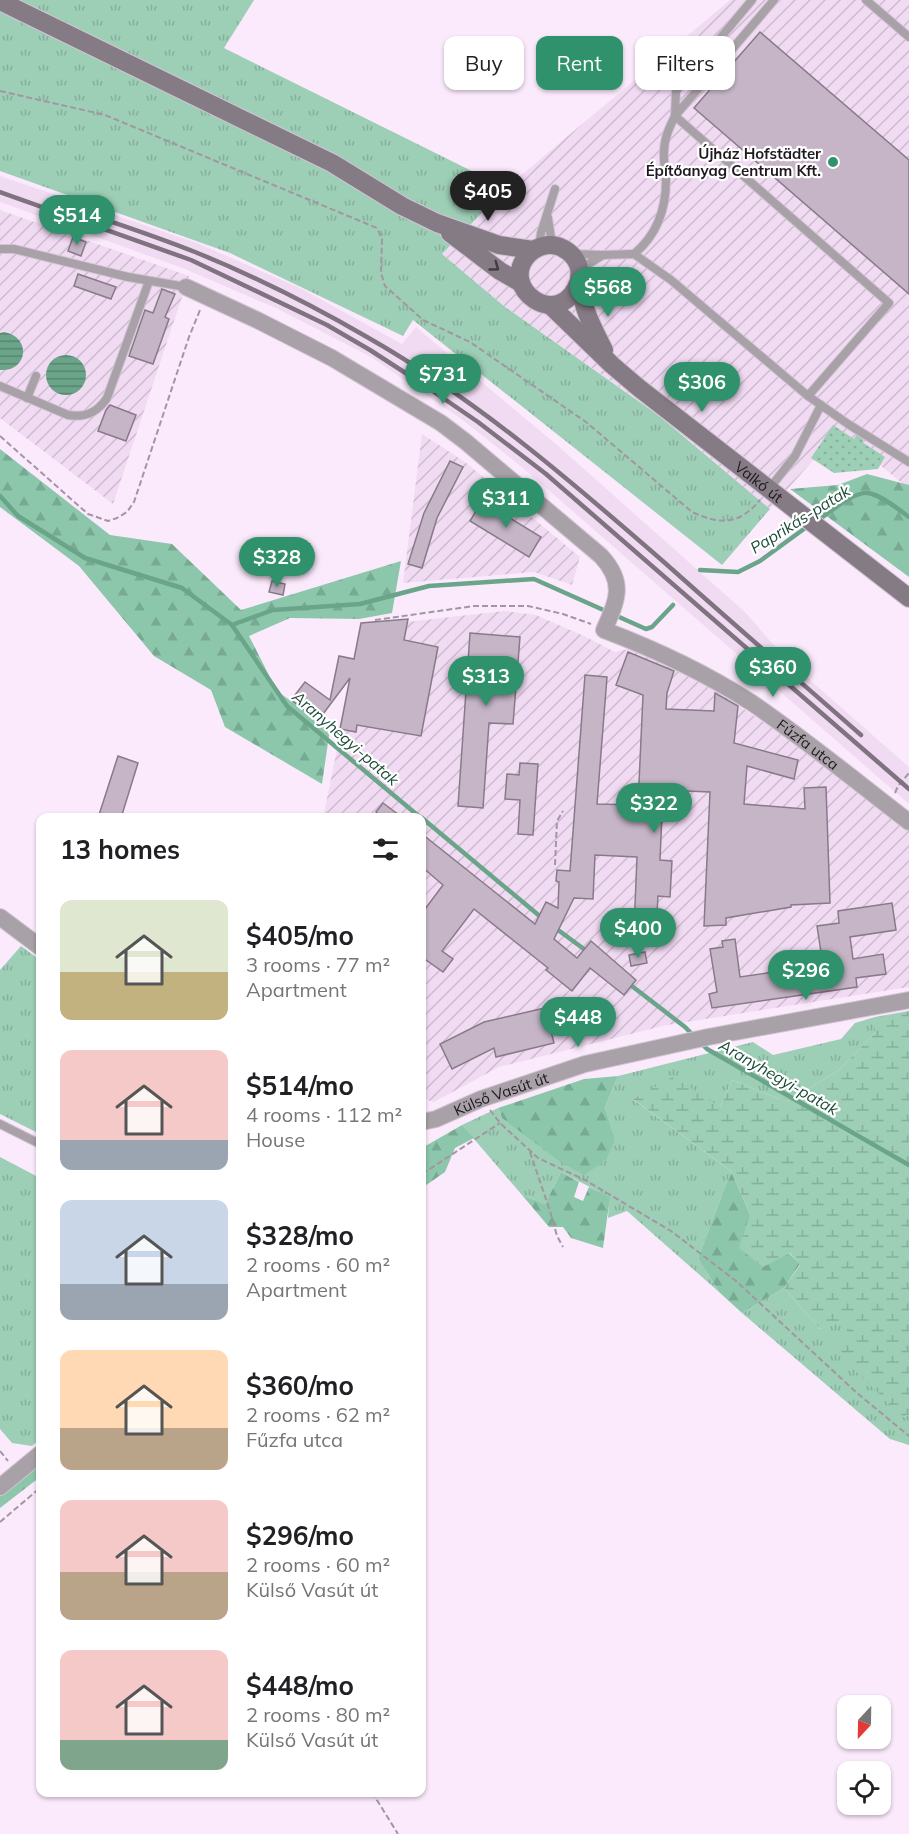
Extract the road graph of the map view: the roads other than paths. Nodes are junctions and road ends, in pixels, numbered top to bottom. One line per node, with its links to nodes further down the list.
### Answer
1 (752, 0): 6 (lane)
2 (774, 0): 6 (lane)
3 (866, 0): 5 (lane)
4 (0, 1): 9 (street)
5 (909, 37)
6 (675, 116): 12 (lane); 22 (lane)
7 (555, 189): 8 (lane)
8 (548, 216): 10 (lane); 10 (lane)
9 (437, 223): 10 (street); 16 (street, one-way to 16)
10 (542, 247): 14 (street); 16 (street)
11 (0, 249): 15 (lane)
12 (634, 254): 13 (lane); 22 (lane)
13 (603, 255): 14 (lane); 14 (lane)
14 (576, 268): 18 (street); 19 (street)
15 (149, 282): 17 (lane); 23 (lane)
16 (521, 283): 18 (street)
17 (186, 288): 28 (street, Fűzfa utca)
18 (550, 305): 19 (street, Valkó út)
19 (612, 365): 26 (street, Valkó út)
20 (36, 376): 23 (lane)
21 (0, 386): 23 (lane)
22 (808, 396): 24 (lane)
23 (27, 398)
24 (821, 405): 25 (lane); 26 (lane)
25 (909, 462)
26 (769, 489): 27 (street, Valkó út)
27 (909, 597)
28 (909, 822)
29 (0, 917): 30 (street)
30 (36, 944)
31 (909, 1000): 32 (street, Külső Vasút út)
32 (426, 1121)
33 (0, 1124): 34 (lane)
34 (36, 1142)
35 (36, 1457): 36 (street)
36 (0, 1487)

